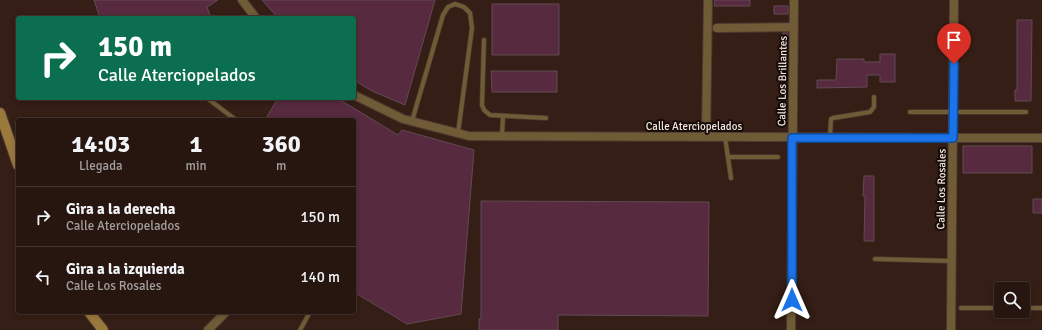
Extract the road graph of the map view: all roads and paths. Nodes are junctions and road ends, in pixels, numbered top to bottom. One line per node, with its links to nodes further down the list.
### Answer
1 (242, 0): 5 (street)
2 (708, 0): 22 (street)
3 (794, 0): 6 (street, Calle Los Brillantes)
4 (954, 0): 13 (street, Calle Los Rosales)
5 (254, 16)
6 (794, 27): 7 (street); 24 (street, Calle Los Brillantes)
7 (718, 28)
8 (484, 40): 16 (lane)
9 (356, 96): 19 (street, Calle Aterciopelados)
10 (874, 97): 25 (lane)
11 (210, 100): 17 (lane)
12 (910, 112): 13 (lane)
13 (953, 112): 14 (lane); 26 (street, Calle Los Rosales)
14 (1026, 112)
15 (0, 114): 30 (street)
16 (503, 116): 18 (lane); 21 (lane)
17 (233, 118)
18 (546, 118)
19 (412, 121): 20 (street, Calle Aterciopelados); 20 (lane)
20 (458, 133): 21 (street, Calle Aterciopelados)
21 (502, 136): 22 (street, Calle Aterciopelados)
22 (706, 137): 23 (street, Calle Aterciopelados)
23 (725, 137): 24 (street, Calle Aterciopelados); 28 (lane)
24 (792, 138): 25 (street, Calle Aterciopelados); 44 (street, Calle Los Brillantes)
25 (830, 138): 26 (street, Calle Aterciopelados)
26 (953, 138): 27 (street, Calle Aterciopelados); 33 (street, Calle Los Rosales)
27 (1042, 138)
28 (728, 158): 29 (lane); 31 (lane)
29 (778, 158)
30 (16, 159)
31 (731, 178)
32 (875, 259): 33 (lane)
33 (952, 261): 45 (street, Calle Los Rosales)
34 (961, 308): 35 (lane)
35 (994, 308)
36 (1030, 308): 37 (lane)
37 (1042, 308)
38 (91, 314): 41 (street)
39 (224, 314): 42 (street)
40 (309, 314): 43 (lane)
41 (103, 330)
42 (208, 330)
43 (300, 330)
44 (791, 330)
45 (951, 330)

